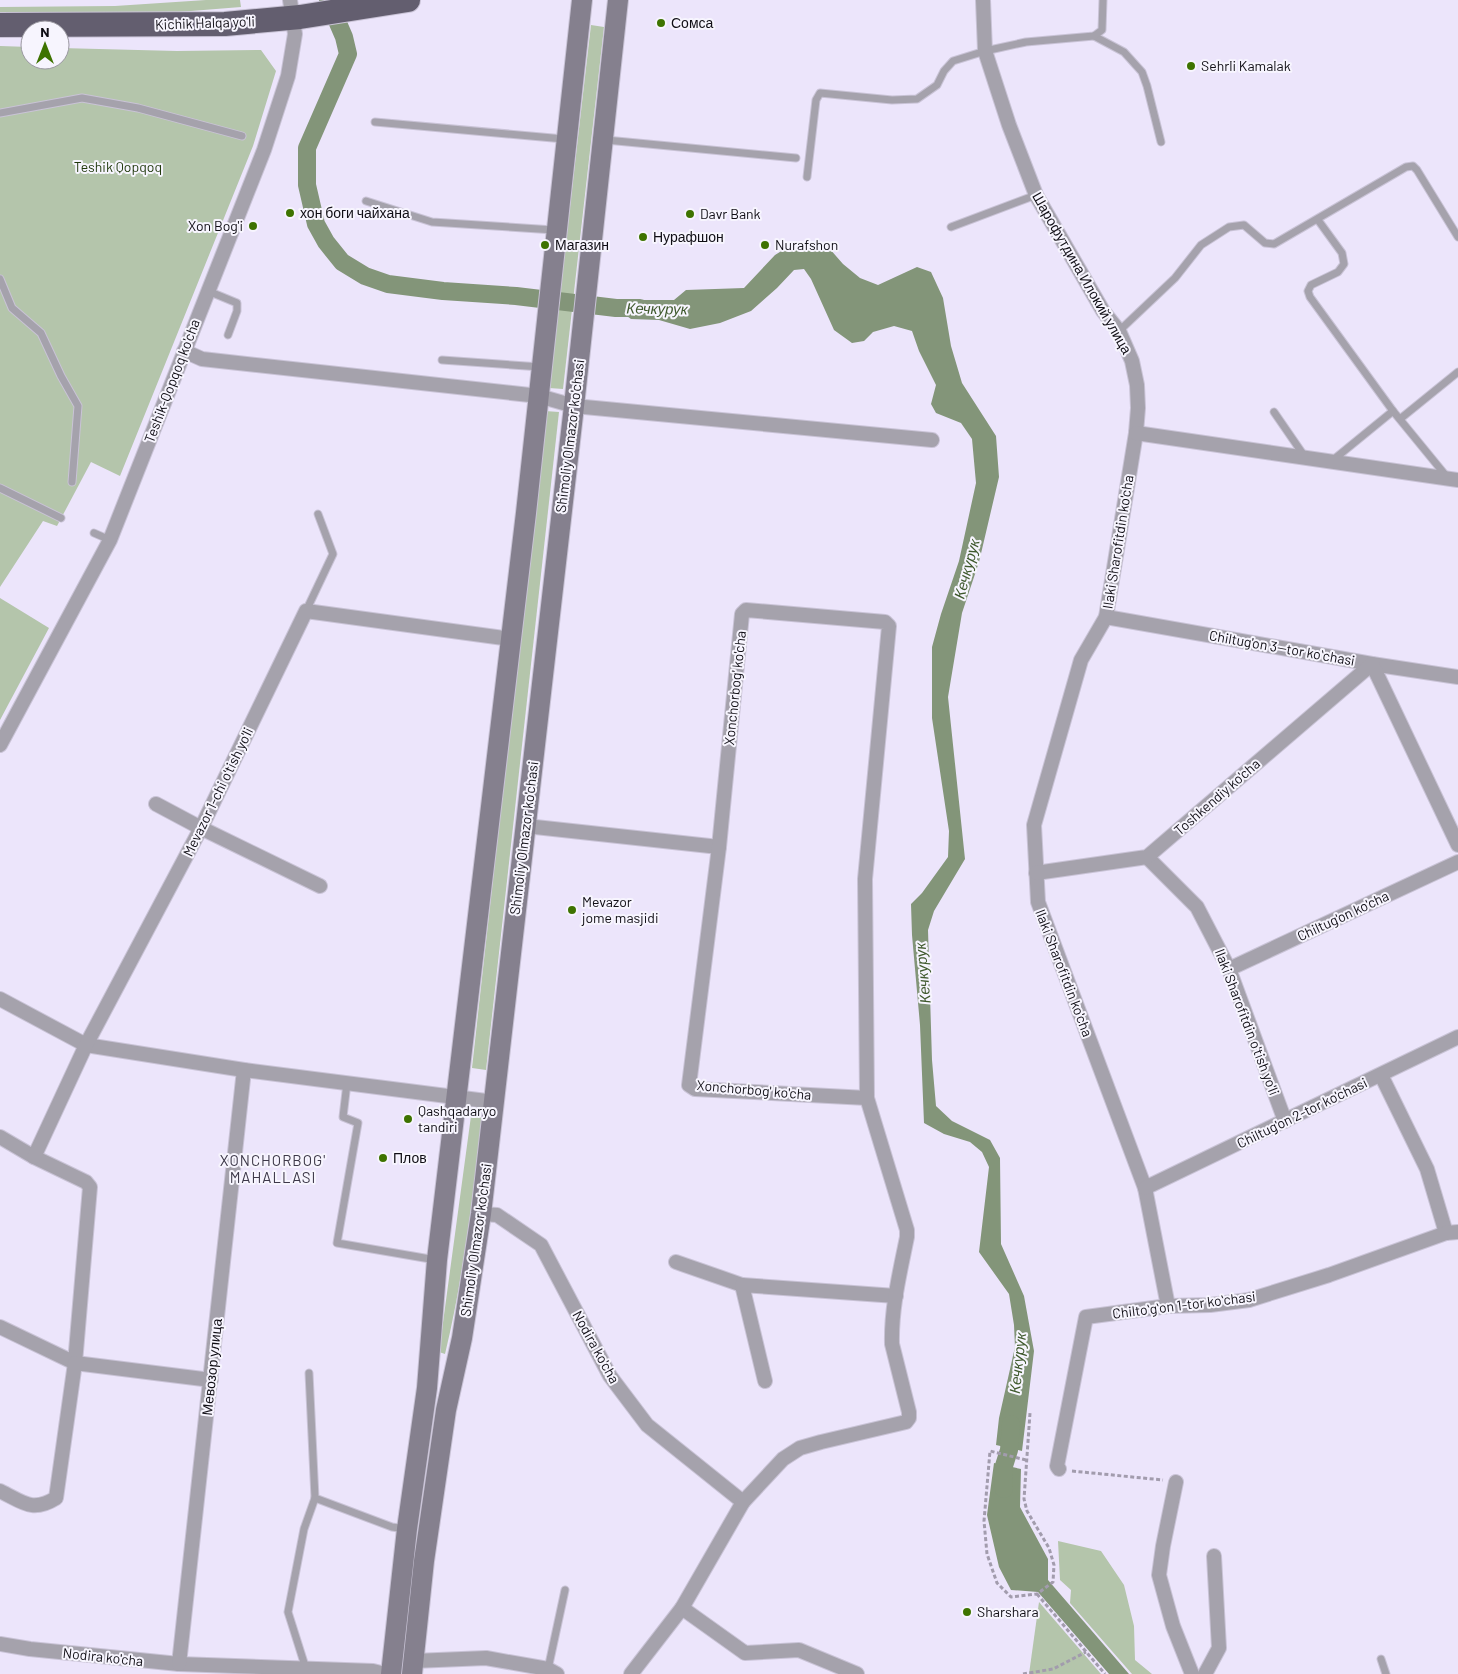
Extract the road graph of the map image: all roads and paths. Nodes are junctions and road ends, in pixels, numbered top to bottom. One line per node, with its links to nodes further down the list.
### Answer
1 (408, 0): 6 (highway, Kichik Halqa yo'li)
2 (582, 0): 13 (main road)
3 (618, 0): 14 (main road, Shimoliy Olmazor ko'chasi)
4 (983, 0): 9 (street, Шарофутдина Илокий улица)
5 (1103, 0): 8 (lane)
6 (294, 12): 7 (highway, Kichik Halqa yo'li); 25 (street, Teshik-Qopqoq ko'cha)
7 (0, 25)
8 (1094, 36): 9 (lane); 15 (lane)
9 (985, 51): 17 (lane); 18 (street, Шарофутдина Илокий улица)
10 (0, 113): 12 (lane)
11 (375, 122): 13 (lane)
12 (242, 136)
13 (567, 139): 22 (main road)
14 (603, 140): 16 (lane); 33 (main road, Shimoliy Olmazor ko'chasi)
15 (1161, 142)
16 (796, 158)
17 (807, 177)
18 (1036, 195): 21 (lane); 26 (street, Шарофутдина Илокий улица)
19 (366, 201): 22 (lane)
20 (1318, 220): 23 (lane); 26 (lane); 34 (lane)
21 (951, 226)
22 (557, 230): 30 (main road)
23 (1458, 237)
24 (0, 279): 42 (lane)
25 (208, 291): 27 (lane); 28 (street, Teshik-Qopqoq ko'cha)
26 (1119, 331): 37 (street, Шарофутдина Илокий улица)
27 (228, 335)
28 (184, 351): 32 (street); 47 (street, Teshik-Qopqoq ko'cha)
29 (442, 360): 30 (lane)
30 (542, 367): 32 (main road)
31 (1458, 372): 36 (lane)
32 (538, 396): 33 (street); 50 (main road)
33 (574, 406): 38 (street); 55 (main road, Shimoliy Olmazor ko'chasi)
34 (1393, 411): 36 (lane); 40 (lane)
35 (1274, 412): 39 (lane)
36 (1400, 419): 41 (lane)
37 (1136, 433): 39 (street); 49 (street, Ilaki Sharofitdin ko'cha)
38 (932, 440)
39 (1305, 457): 40 (street)
40 (1332, 461): 41 (street)
41 (1454, 480)
42 (72, 482)
43 (0, 488): 45 (lane)
44 (318, 514): 48 (lane)
45 (61, 518)
46 (94, 533): 47 (lane)
47 (110, 540): 53 (street, Teshik-Qopqoq ko'cha)
48 (306, 611): 50 (street); 56 (street, Mevazor 1-chi o'tish yo'li)
49 (1106, 617): 51 (street, Chiltug'on 3--tor koʻchasi); 61 (street, Ilaki Sharofitdin ko'cha)
50 (511, 639): 70 (main road)
51 (1372, 664): 52 (street, Chiltug'on 3--tor koʻchasi); 57 (street); 59 (street, Toshkendiy ko'cha)
52 (1458, 677)
53 (0, 745)
54 (156, 804): 56 (street)
55 (526, 826): 58 (street); 72 (main road, Shimoliy Olmazor ko'chasi)
56 (202, 828): 62 (street); 66 (street, Mevazor 1-chi o'tish yo'li)
57 (1458, 845)
58 (719, 847): 71 (street, Xonchorbog' ko'cha); 71 (street, Xonchorbog' ko'cha)
59 (1147, 857): 61 (street); 63 (street, Ilaki Sharofitdin o'tish yo'li)
60 (1458, 862): 63 (street, Chiltug'on ko'cha)
61 (1036, 873): 76 (street, Ilaki Sharofitdin ko'cha)
62 (320, 886)
63 (1229, 969): 73 (street, Ilaki Sharofitdin o'tish yo'li)
64 (0, 999): 66 (street)
65 (1458, 1037): 68 (street, Chiltug'on 2-tor ko'chasi)
66 (86, 1045): 67 (street); 75 (street, Mevazor 1-chi o'tish yo'li)
67 (244, 1070): 69 (street); 87 (street, Мевозор улица)
68 (1381, 1075): 73 (street, Chiltug'on 2-tor ko'chasi); 78 (street)
69 (347, 1083): 70 (street); 79 (lane)
70 (456, 1098): 72 (street); 79 (main road)
71 (867, 1098): 82 (street, Xonchorbog' ko'cha)
72 (494, 1102): 77 (main road, Shimoliy Olmazor ko'chasi)
73 (1285, 1122): 76 (street, Chiltug'on 2-tor ko'chasi)
74 (0, 1137): 75 (street)
75 (34, 1157): 85 (street)
76 (1145, 1188): 83 (street, Ilaki Sharofitdin ko'cha)
77 (481, 1214): 95 (street, Nodira ko'cha); 99 (main road, Shimoliy Olmazor ko'chasi)
78 (1452, 1233): 83 (street, Chiltoʻgʻon 1-tor koʻchasi)
79 (437, 1260): 96 (main road)
80 (676, 1262): 81 (street)
81 (742, 1285): 82 (street); 88 (street)
82 (896, 1296): 95 (street, Xonchorbog' ko'cha)
83 (1168, 1306): 91 (street, Chiltoʻgʻon 1-tor koʻchasi)
84 (0, 1327): 85 (street)
85 (75, 1363): 87 (street); 93 (street)
86 (309, 1373): 94 (lane)
87 (211, 1380): 106 (street, Мевозор улица)
88 (764, 1381)
89 (1030, 1413): 90 (path)
90 (1026, 1460): 101 (path); 101 (path)
91 (1059, 1469): 92 (path)
92 (1176, 1482): 116 (street)
93 (0, 1491)
94 (315, 1498): 96 (lane); 108 (lane)
95 (742, 1502): 102 (street)
96 (407, 1529): 98 (main road)
97 (1214, 1556): 117 (street)
98 (404, 1558): 99 (main road); 111 (main road)
99 (424, 1561): 107 (main road, Shimoliy Olmazor ko'chasi)
100 (565, 1590): 109 (lane)
101 (1037, 1594): 104 (path)
102 (682, 1608): 112 (street); 113 (street)
103 (0, 1644): 106 (street, Nodira ko'cha)
104 (1086, 1652): 114 (path); 115 (path)
105 (1381, 1660): 118 (lane)
106 (179, 1664): 108 (street, Nodira ko'cha)
107 (413, 1667): 109 (street)
108 (306, 1669): 110 (street, Nodira ko'cha)
109 (552, 1671)
110 (385, 1674)
111 (391, 1674)
112 (631, 1674)
113 (857, 1674)
114 (1023, 1674)
115 (1105, 1674)
116 (1192, 1674)
117 (1205, 1674)
118 (1386, 1674)

